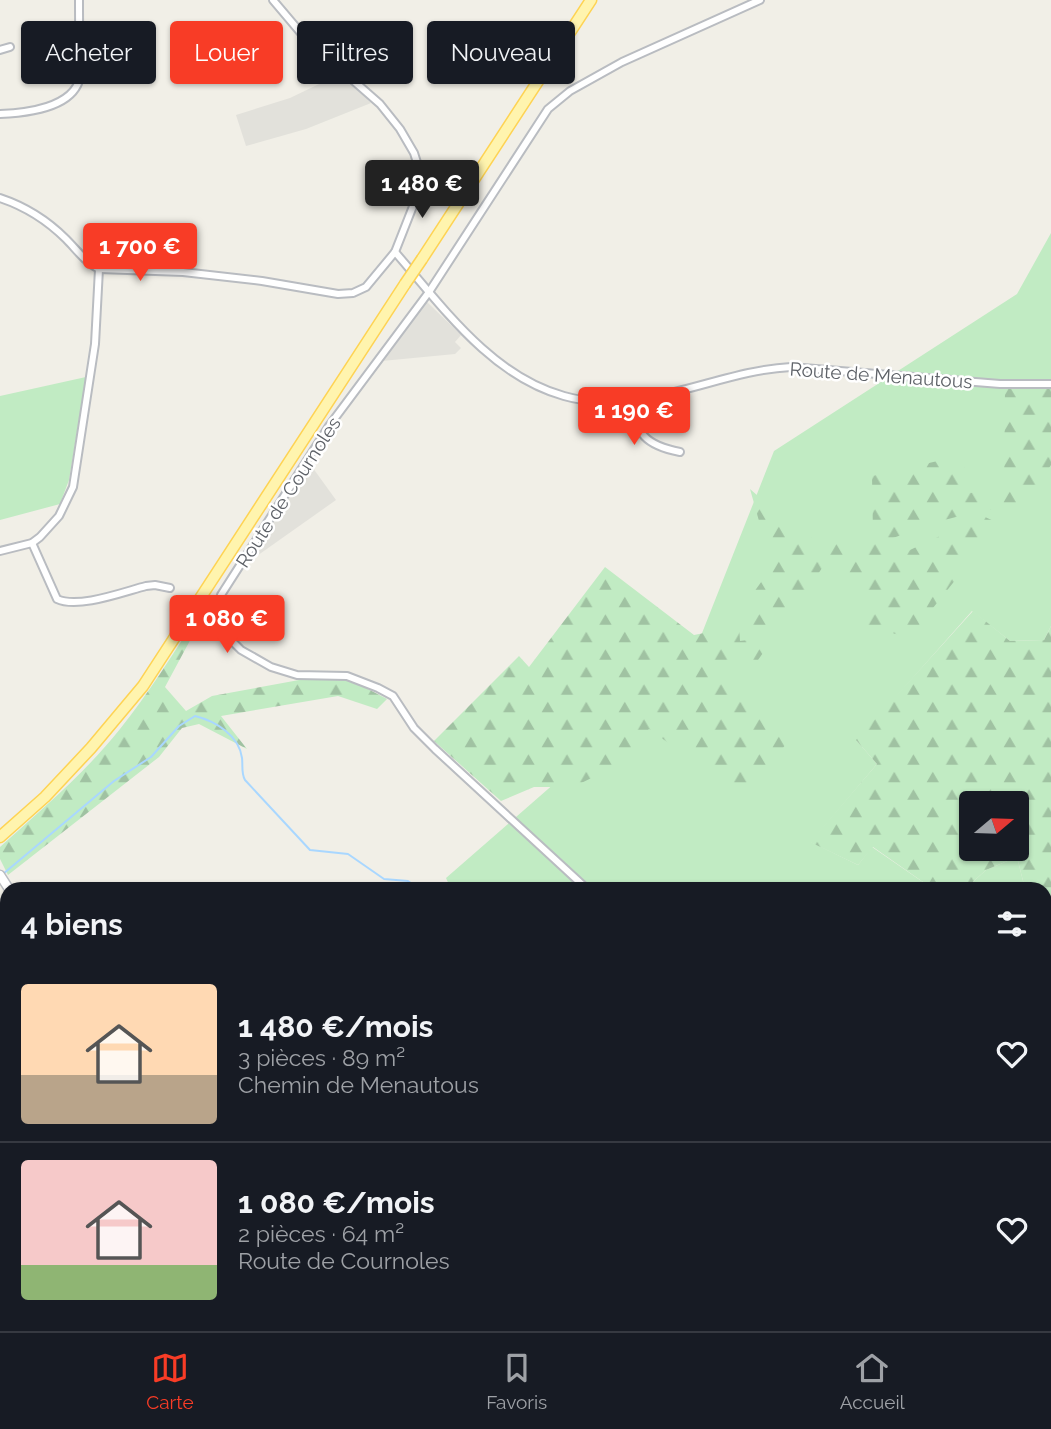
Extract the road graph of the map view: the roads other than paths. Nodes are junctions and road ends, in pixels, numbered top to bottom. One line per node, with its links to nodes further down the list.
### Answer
1 (79, 0): 5 (street)
2 (273, 0): 11 (street)
3 (591, 0): 20 (main road, bridge)
4 (760, 0): 13 (street, Route de Cournoles)
5 (79, 21)
6 (10, 47): 7 (street)
7 (0, 50)
8 (76, 84): 9 (street)
9 (0, 114)
10 (0, 198): 12 (street)
11 (395, 252): 12 (street); 13 (street, Route de Menautous)
12 (99, 269): 17 (street)
13 (429, 292): 15 (street, Route de Menautous); 21 (street, Route de Cournoles)
14 (1051, 384): 15 (street, Route de Menautous)
15 (629, 401): 16 (street)
16 (680, 452)
17 (32, 543): 18 (street); 19 (street)
18 (0, 551)
19 (170, 588)
20 (0, 838)
21 (579, 882)

